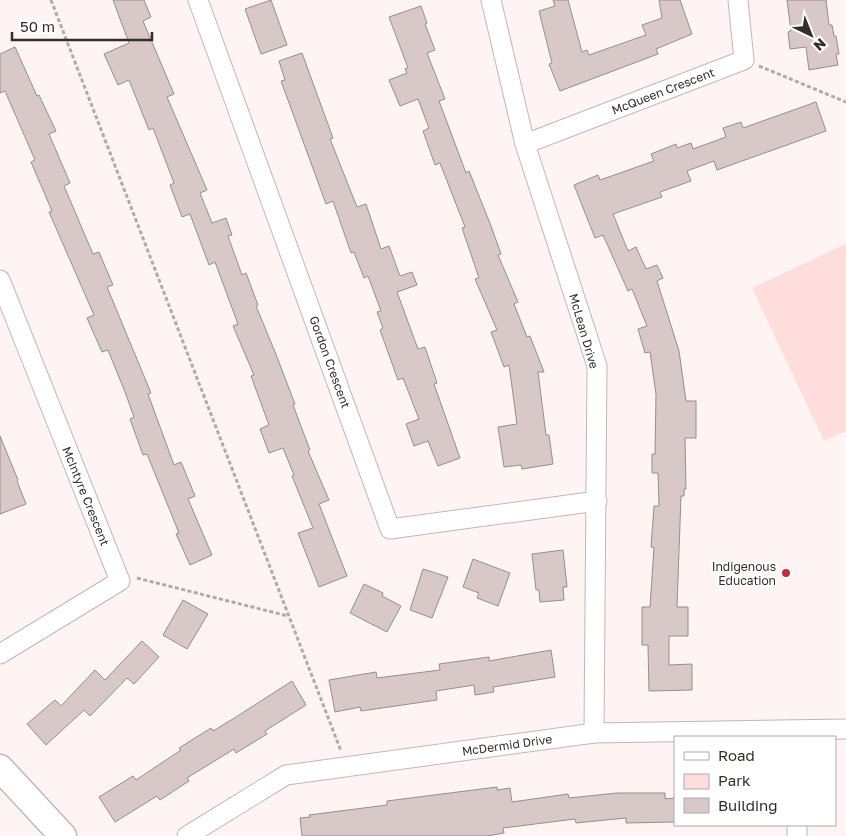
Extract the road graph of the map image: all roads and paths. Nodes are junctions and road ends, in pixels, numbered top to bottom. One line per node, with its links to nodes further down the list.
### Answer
1 (51, 0): 11 (path)
2 (198, 0): 9 (street, Gordon Crescent)
3 (491, 0): 7 (street, McLean Drive)
4 (738, 0): 5 (street)
5 (744, 60): 6 (path); 7 (street, McQueen Crescent)
6 (846, 102)
7 (525, 144): 9 (street, McLean Drive)
8 (0, 280): 10 (street, McIntyre Crescent)
9 (596, 501): 14 (street, McLean Drive)
10 (116, 573): 11 (path); 12 (street)
11 (289, 616): 16 (path)
12 (0, 654)
13 (846, 729): 15 (street, McDermid Drive)
14 (594, 733): 15 (street, McDermid Drive); 16 (street, McDermid Drive)
15 (798, 734)
16 (347, 767): 19 (street, McDermid Drive)
17 (0, 768): 18 (street)
18 (63, 836)
19 (187, 836)

